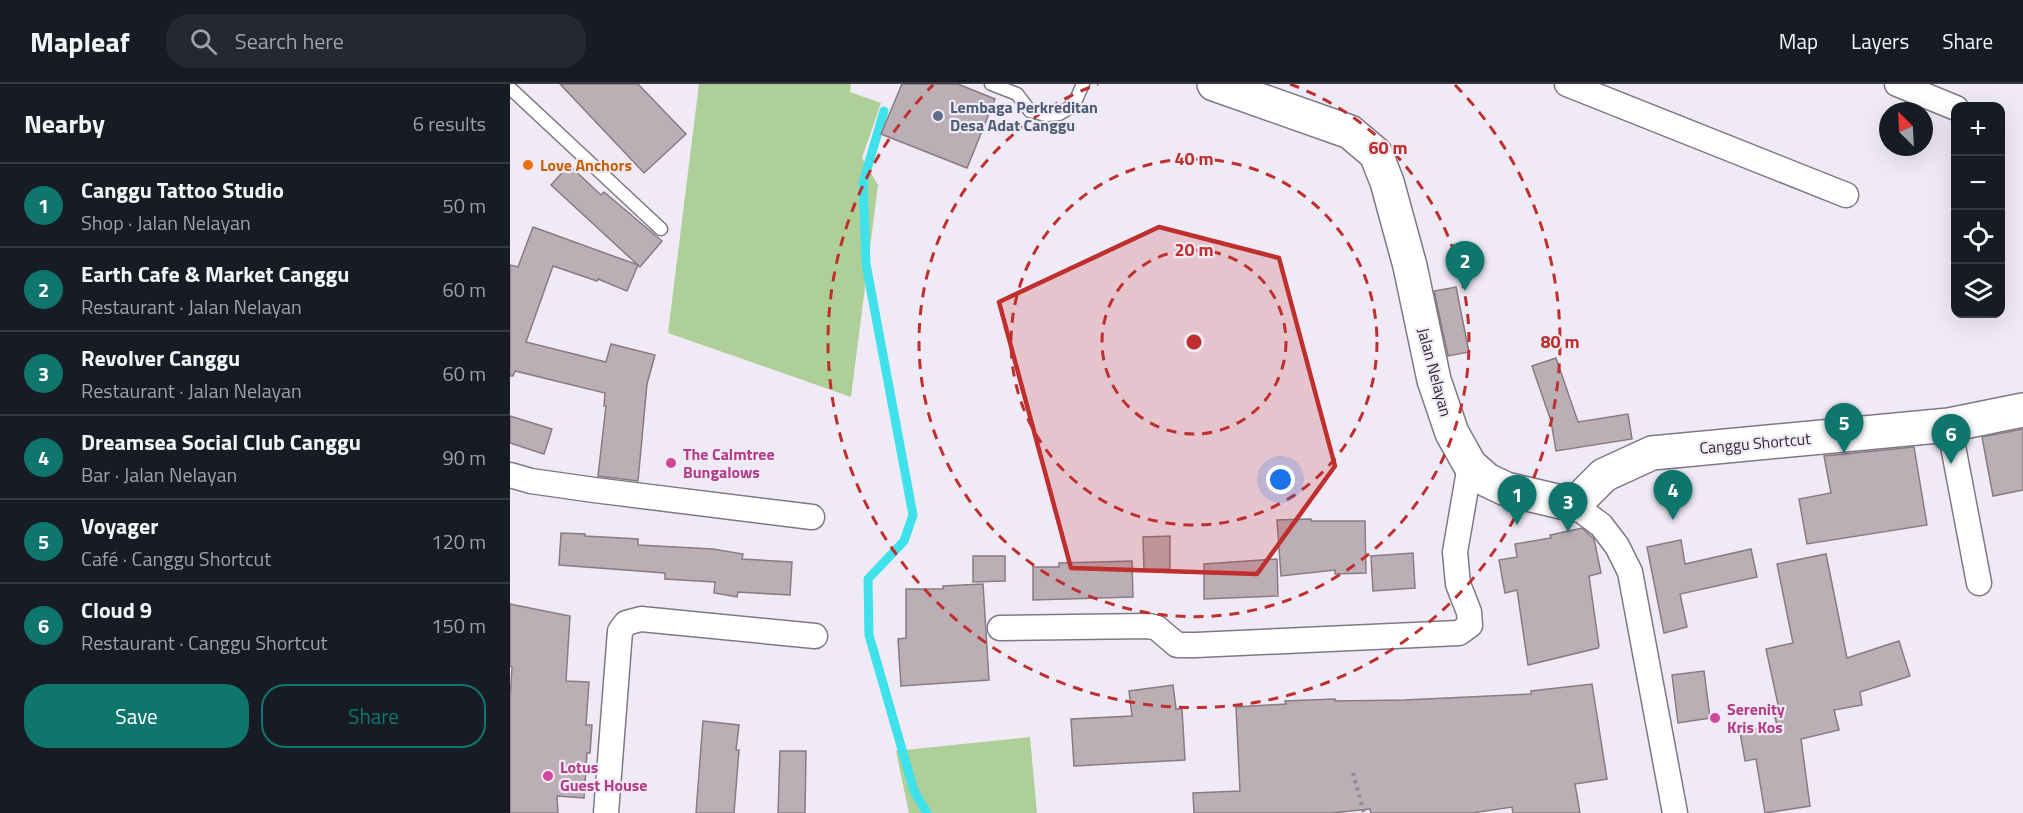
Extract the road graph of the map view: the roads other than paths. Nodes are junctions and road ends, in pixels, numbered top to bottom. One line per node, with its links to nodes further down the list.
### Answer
1 (991, 84): 2 (lane)
2 (1083, 84)
3 (1215, 84): 12 (street, Jalan Nelayan)
4 (1567, 84): 8 (street)
5 (1897, 84): 7 (street)
6 (510, 88): 9 (lane)
7 (1951, 106)
8 (1846, 195)
9 (661, 230)
10 (2023, 410): 11 (street, Canggu Shortcut)
11 (1949, 424): 14 (street, Canggu Shortcut); 16 (street)
12 (1470, 465): 14 (street, Jalan Nelayan); 17 (street)
13 (510, 475): 15 (street)
14 (1574, 505): 20 (street, Jalan Nelayan)
15 (812, 518)
16 (1979, 583)
17 (1000, 628)
18 (815, 636): 19 (street)
19 (606, 813)
20 (1676, 813)

